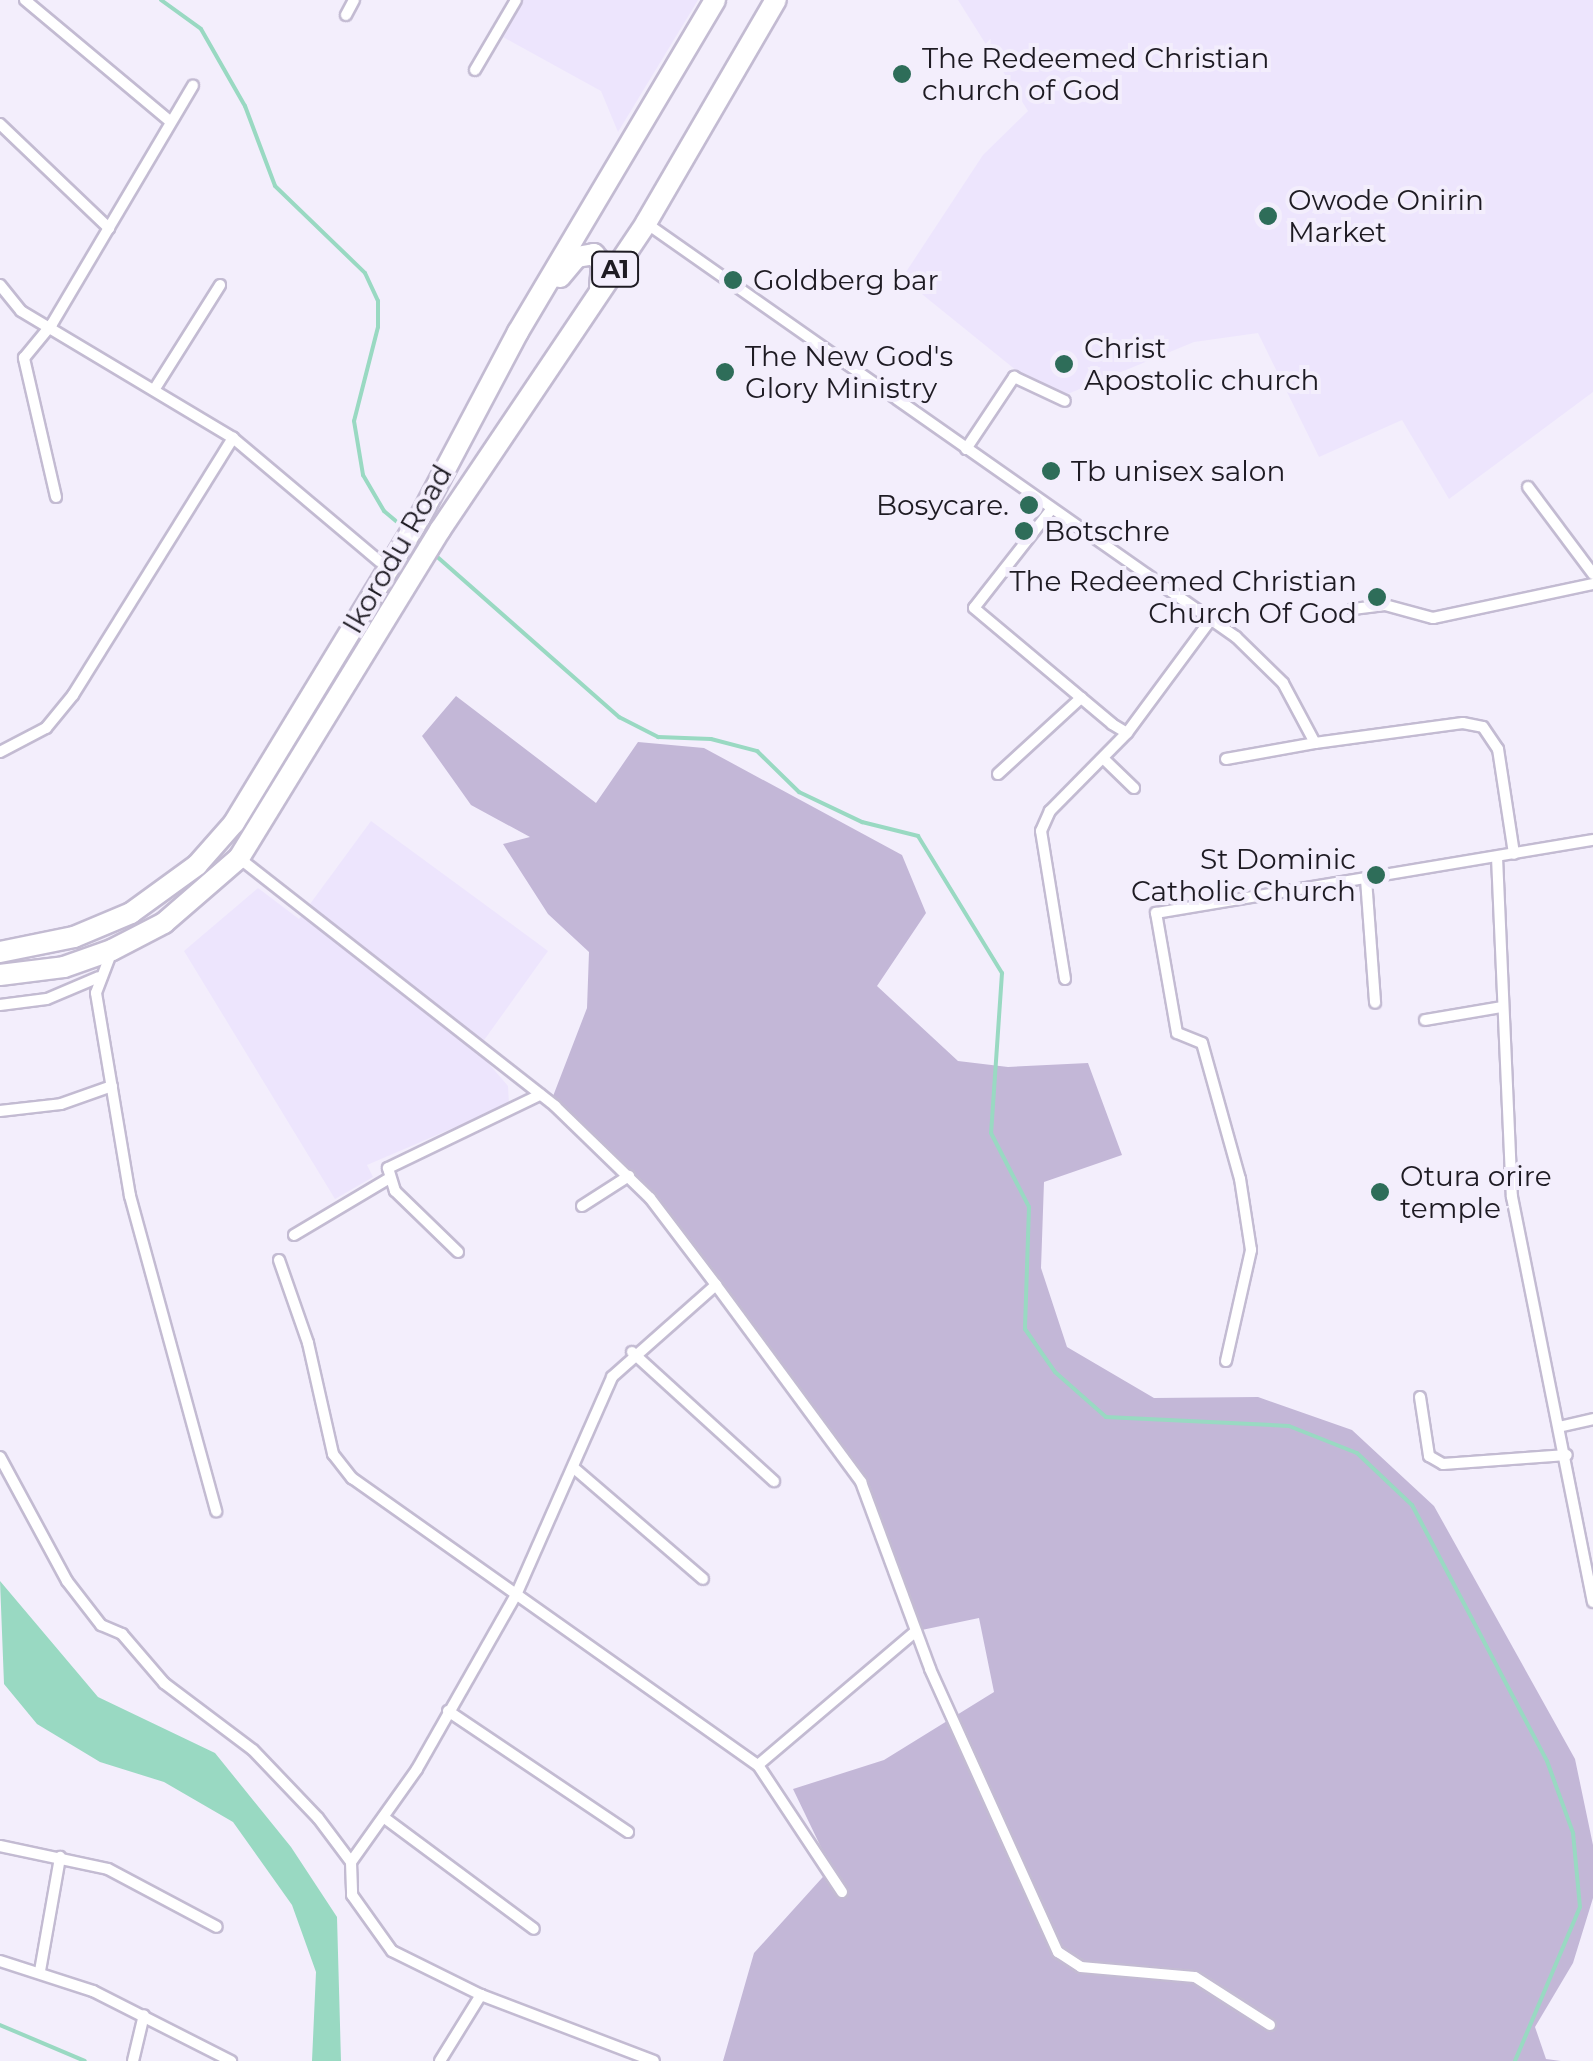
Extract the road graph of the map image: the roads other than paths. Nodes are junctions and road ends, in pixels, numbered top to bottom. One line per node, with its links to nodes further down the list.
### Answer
1 (24, 0): 9 (street)
2 (354, 0): 6 (street)
3 (516, 0): 7 (street)
4 (715, 0): 17 (highway, Ikorodu Road / A1)
5 (776, 0): 11 (highway, Ikorodu Road / A1)
6 (346, 15)
7 (474, 70)
8 (193, 86): 9 (street)
9 (171, 122): 12 (street)
10 (0, 124): 12 (street)
11 (646, 223): 15 (highway, Ikorodu Road / A1); 21 (street)
12 (109, 228): 16 (street)
13 (0, 285): 16 (street)
14 (220, 285): 18 (street)
15 (598, 294): 17 (highway); 41 (highway, Ikorodu Road / A1)
16 (52, 324): 18 (street); 23 (street)
17 (518, 332): 25 (highway, Ikorodu Road / A1)
18 (154, 390): 20 (street)
19 (1064, 401): 21 (street)
20 (233, 438): 25 (street); 33 (street)
21 (966, 449): 24 (street)
22 (1528, 487): 26 (street)
23 (56, 497)
24 (1050, 511): 29 (street); 30 (street)
25 (389, 554): 44 (highway, Ikorodu Road / A1)
26 (1593, 574)
27 (1593, 584): 28 (street)
28 (1353, 610)
29 (1209, 622): 31 (street); 32 (street)
30 (1081, 698): 31 (street); 36 (street)
31 (1127, 733): 35 (street)
32 (1315, 743): 34 (street); 39 (street)
33 (0, 752)
34 (1226, 759)
35 (1106, 762): 37 (street); 47 (street)
36 (998, 774)
37 (1134, 788)
38 (1593, 840): 39 (street)
39 (1514, 854): 40 (street)
40 (1497, 857): 42 (street); 50 (street)
41 (238, 858): 43 (highway, Ikorodu Road / A1); 53 (street)
42 (1366, 879): 48 (street); 63 (street)
43 (112, 950): 45 (highway, Ikorodu Road / A1); 46 (street)
44 (0, 952)
45 (0, 975)
46 (99, 978): 49 (street); 52 (street)
47 (1065, 979)
48 (1376, 1003)
49 (0, 1005)
50 (1502, 1007): 51 (street); 66 (street)
51 (1425, 1020)
52 (112, 1086): 54 (street); 71 (street)
53 (540, 1096): 55 (street); 56 (street)
54 (0, 1111)
55 (629, 1176): 57 (street); 61 (street)
56 (388, 1178): 58 (street); 59 (street)
57 (582, 1206)
58 (294, 1236)
59 (458, 1252)
60 (279, 1260): 73 (street)
61 (716, 1286): 62 (street); 75 (street)
62 (632, 1352): 69 (street); 70 (street)
63 (1226, 1361)
64 (1420, 1396): 67 (street)
65 (1593, 1420): 66 (street)
66 (1563, 1426): 67 (street)
67 (1567, 1455): 74 (street)
68 (0, 1458): 82 (street)
69 (574, 1468): 72 (street); 73 (street)
70 (774, 1481)
71 (216, 1511)
72 (703, 1579)
73 (516, 1595): 76 (street); 77 (street)
74 (1593, 1602)
75 (916, 1631): 77 (street); 90 (street)
76 (448, 1711): 78 (street); 79 (street)
77 (758, 1765): 83 (street)
78 (386, 1818): 82 (street); 85 (street)
79 (628, 1832)
80 (0, 1846): 81 (street)
81 (60, 1857): 84 (street); 87 (street)
82 (351, 1862): 88 (street)
83 (842, 1892)
84 (217, 1926)
85 (534, 1929)
86 (0, 1962): 87 (street)
87 (40, 1971): 89 (street)
88 (481, 1995): 93 (street); 94 (street)
89 (144, 2015): 91 (street); 92 (street)
90 (1270, 2025)
91 (133, 2061)
92 (231, 2061)
93 (440, 2061)
94 (654, 2061)

